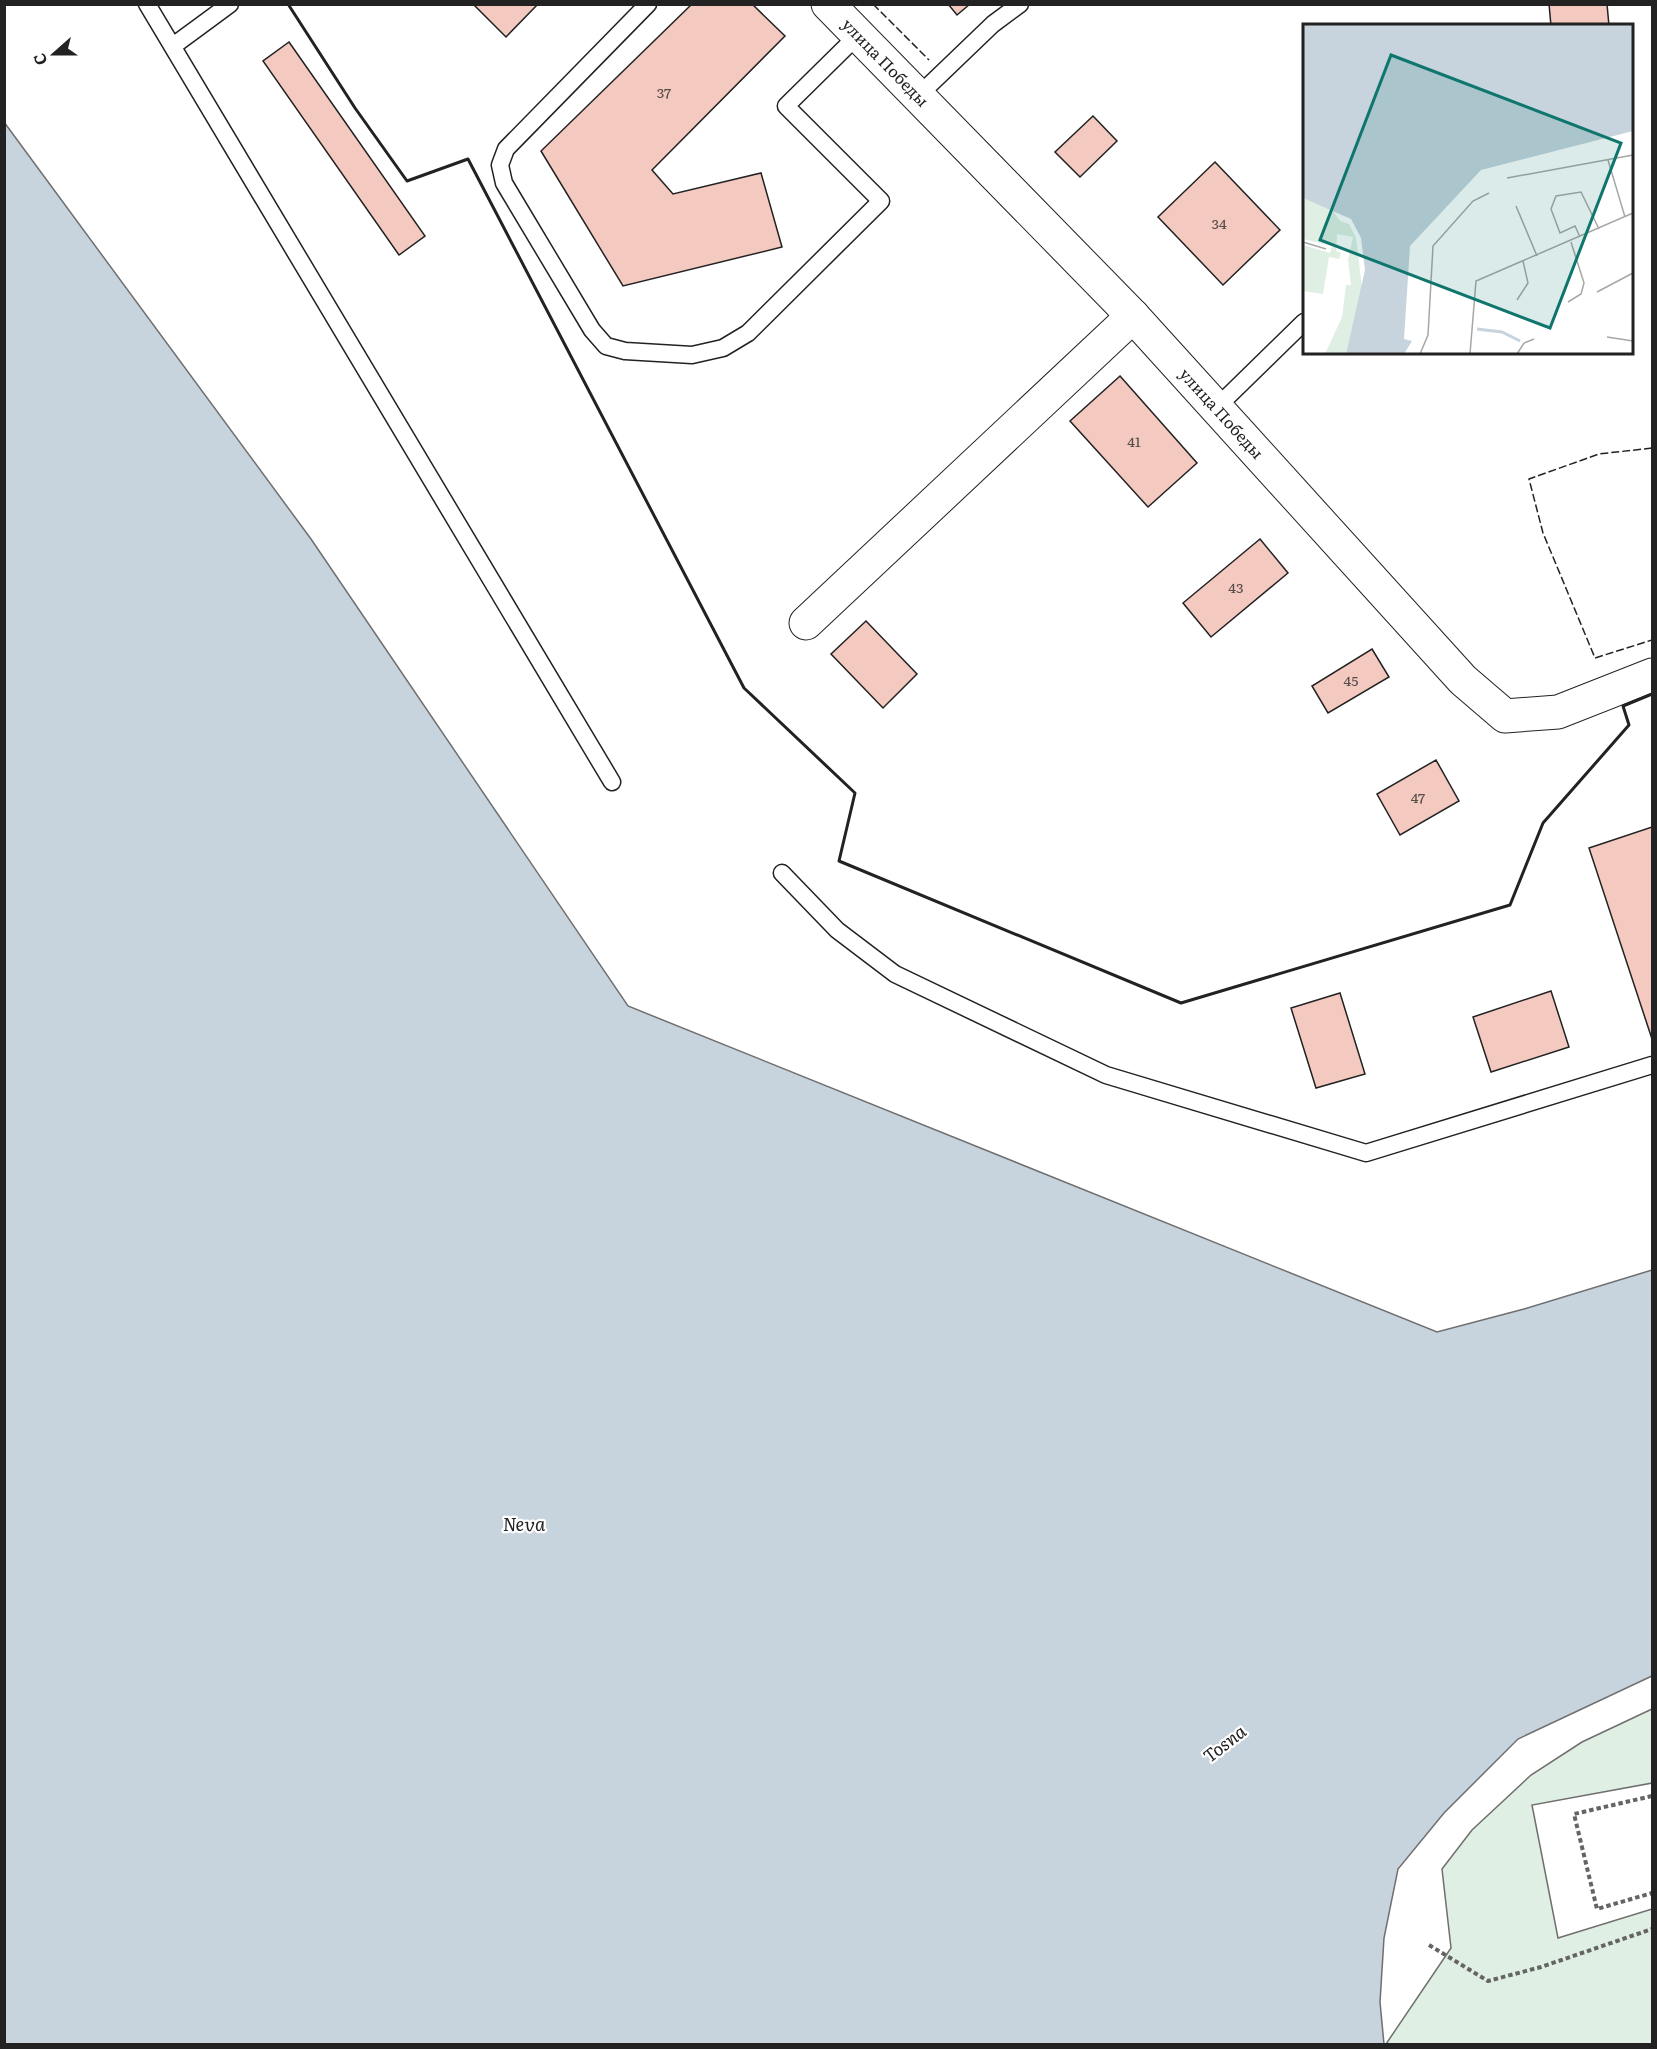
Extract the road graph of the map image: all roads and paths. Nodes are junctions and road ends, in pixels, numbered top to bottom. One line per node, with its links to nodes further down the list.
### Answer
1 (147, 4): 7 (lane)
2 (230, 4): 7 (lane)
3 (648, 4): 6 (lane)
4 (828, 4): 6 (street, улица Победы)
5 (1020, 4): 8 (lane)
6 (858, 35): 8 (street, улица Победы)
7 (172, 46): 14 (lane)
8 (919, 95): 9 (street, улица Победы)
9 (1133, 316): 11 (street, улица Победы); 12 (street)
10 (1303, 324): 11 (lane)
11 (1216, 408): 13 (street, улица Победы)
12 (806, 623)
13 (1653, 675)
14 (612, 782)
15 (782, 873): 16 (lane)
16 (1653, 1065)
17 (1653, 1796): 18 (path)
18 (1653, 1893)
19 (1653, 1929): 20 (path)
20 (1429, 1945)

